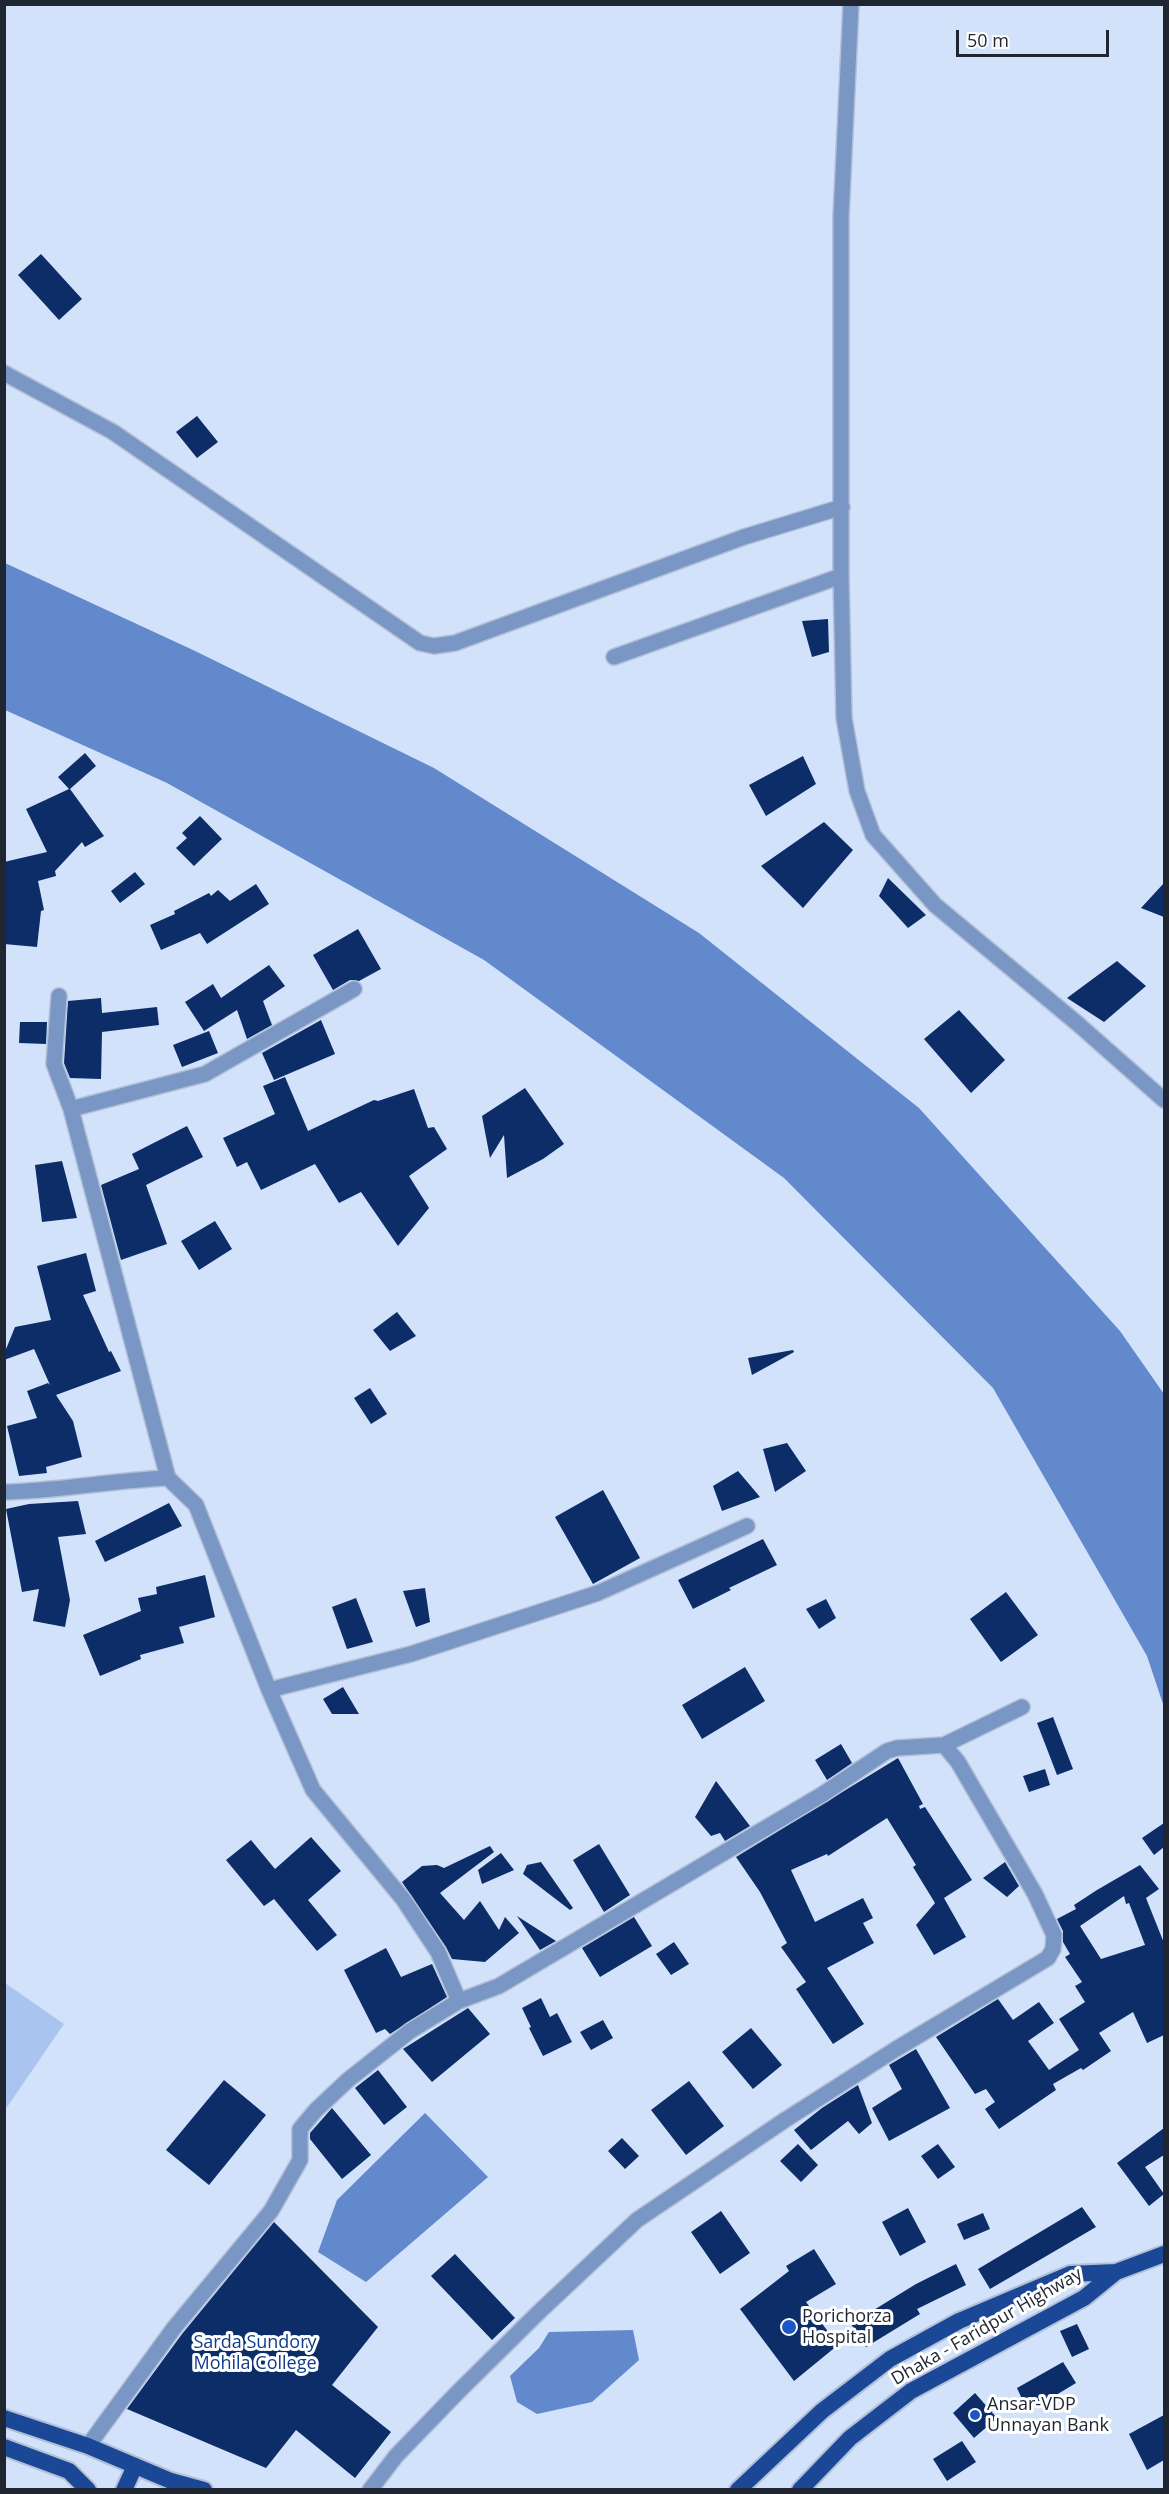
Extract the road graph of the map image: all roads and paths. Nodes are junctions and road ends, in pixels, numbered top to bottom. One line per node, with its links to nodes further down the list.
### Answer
1 (851, 4): 3 (street)
2 (4, 373): 3 (street)
3 (842, 507): 4 (street)
4 (840, 576): 5 (street); 8 (street)
5 (614, 657)
6 (354, 989): 9 (street)
7 (59, 996): 9 (street)
8 (1164, 1100)
9 (71, 1109): 10 (street)
10 (168, 1478): 11 (street); 13 (street)
11 (4, 1492)
12 (747, 1526): 13 (street)
13 (269, 1690): 16 (street)
14 (1022, 1707): 15 (street)
15 (944, 1745): 16 (street); 27 (street)
16 (459, 2001): 20 (street)
17 (1164, 2254): 18 (highway, Dhaka - Faridpur Highway)
18 (1116, 2272): 28 (highway, Dhaka - Faridpur Highway); 29 (highway, Dhaka - Faridpur Highway)
19 (4, 2418): 20 (highway)
20 (88, 2446): 22 (highway)
21 (4, 2447): 24 (highway)
22 (135, 2466): 23 (highway); 25 (highway)
23 (170, 2485): 26 (highway)
24 (88, 2490)
25 (124, 2490)
26 (204, 2490)
27 (370, 2490)
28 (738, 2490)
29 (800, 2490)

